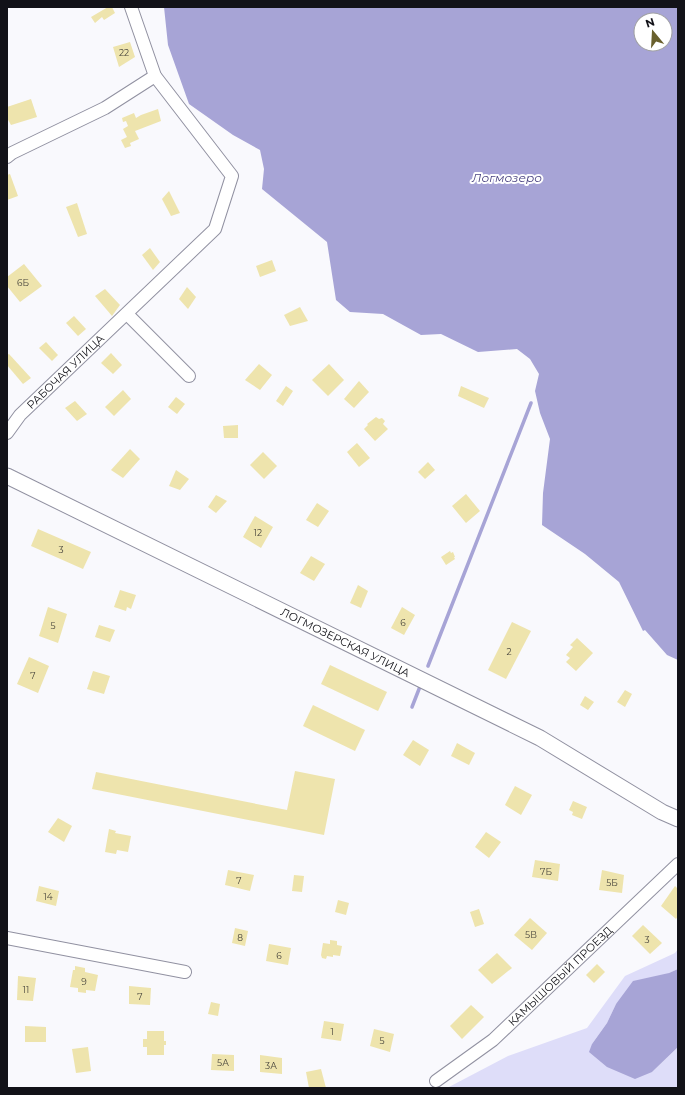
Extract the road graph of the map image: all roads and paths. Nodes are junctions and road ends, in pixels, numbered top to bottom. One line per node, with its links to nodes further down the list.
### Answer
1 (131, 7): 2 (street)
2 (155, 76): 3 (street); 4 (street, РАБОЧАЯ УЛИЦА)
3 (7, 157)
4 (126, 314): 5 (street); 6 (street, РАБОЧАЯ УЛИЦА)
5 (189, 376)
6 (7, 433)
7 (7, 476): 8 (street, ЛОГМОЗЕРСКАЯ УЛИЦА)
8 (678, 819)
9 (678, 864): 12 (street, КАМЫШОВЫЙ ПРОЕЗД)
10 (7, 938): 11 (street)
11 (185, 972)
12 (436, 1081)

